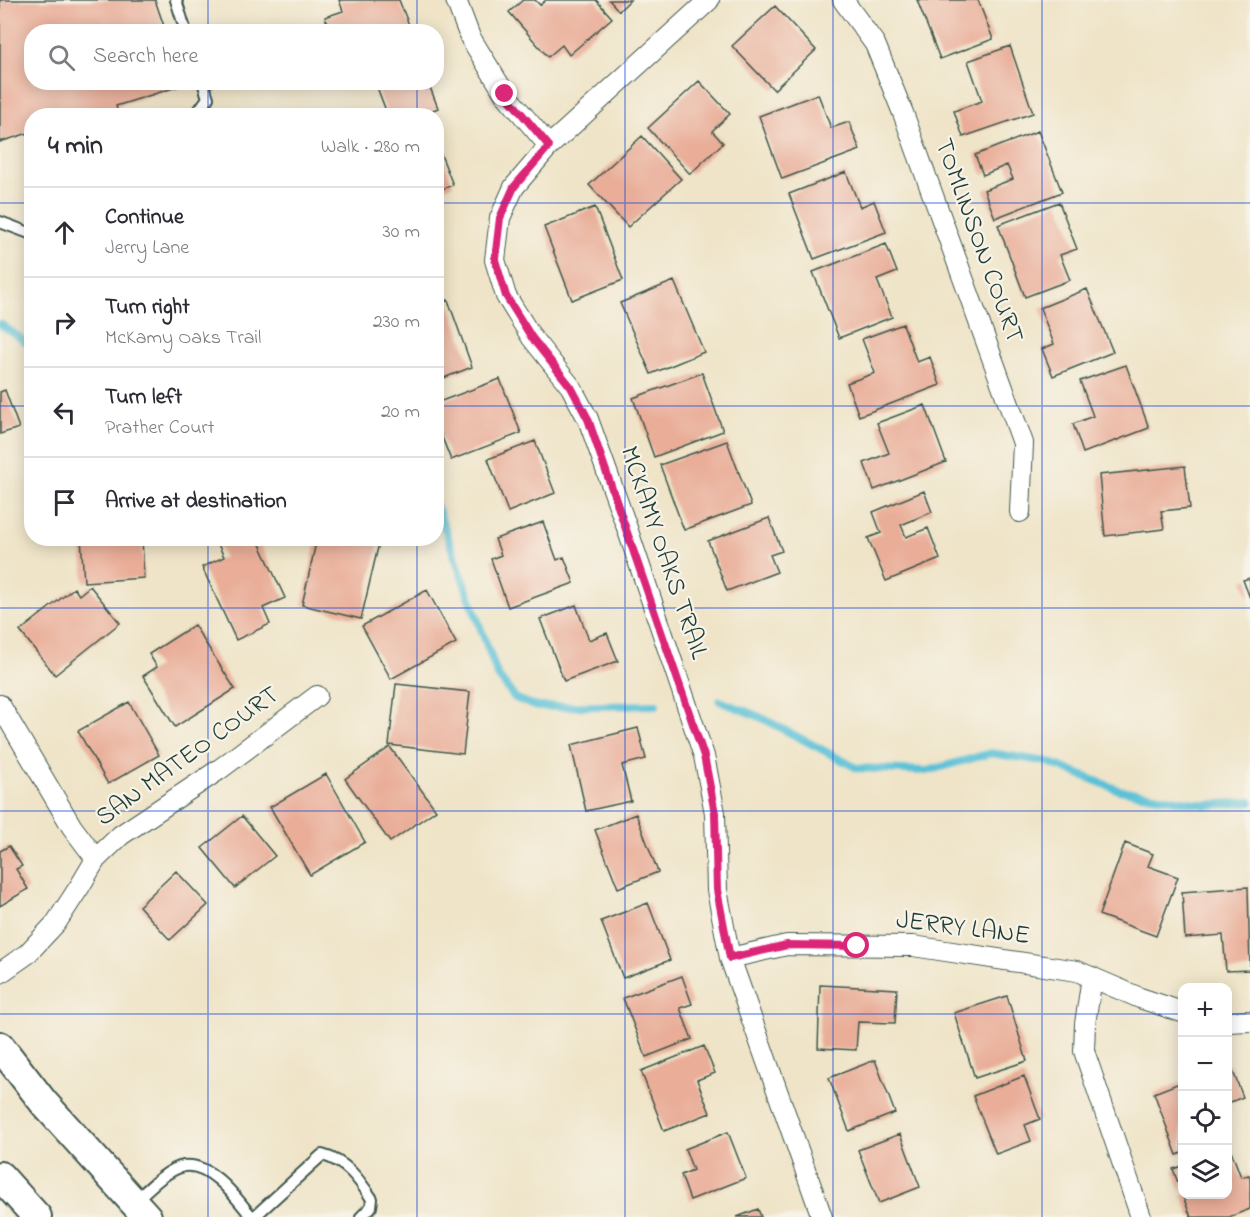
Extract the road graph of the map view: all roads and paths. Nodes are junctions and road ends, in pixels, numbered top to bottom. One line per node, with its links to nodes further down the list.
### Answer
1 (176, 0): 5 (lane)
2 (456, 0): 8 (street)
3 (709, 0): 8 (street, MCKAMY OAKS TRAIL)
4 (843, 0): 11 (street, TOMLINSON COURT)
5 (184, 24)
6 (206, 90): 7 (lane)
7 (201, 108)
8 (549, 146): 15 (street, MCKAMY OAKS TRAIL)
9 (0, 222): 10 (lane)
10 (24, 231)
11 (1020, 512)
12 (318, 696): 14 (street, SAN MATEO COURT)
13 (0, 705): 14 (street)
14 (96, 859): 16 (street, SAN MATEO COURT)
15 (730, 958): 17 (street, JERRY LANE); 27 (street, MCKAMY OAKS TRAIL)
16 (0, 973)
17 (1092, 977): 18 (street, JERRY LANE); 28 (street)
18 (1178, 1011)
19 (1250, 1021): 20 (street)
20 (1232, 1022)
21 (0, 1046): 23 (main road)
22 (0, 1176): 24 (main road)
23 (132, 1212): 25 (lane)
24 (37, 1217)
25 (253, 1217): 26 (lane)
26 (362, 1217)
27 (822, 1217)
28 (1141, 1217)

